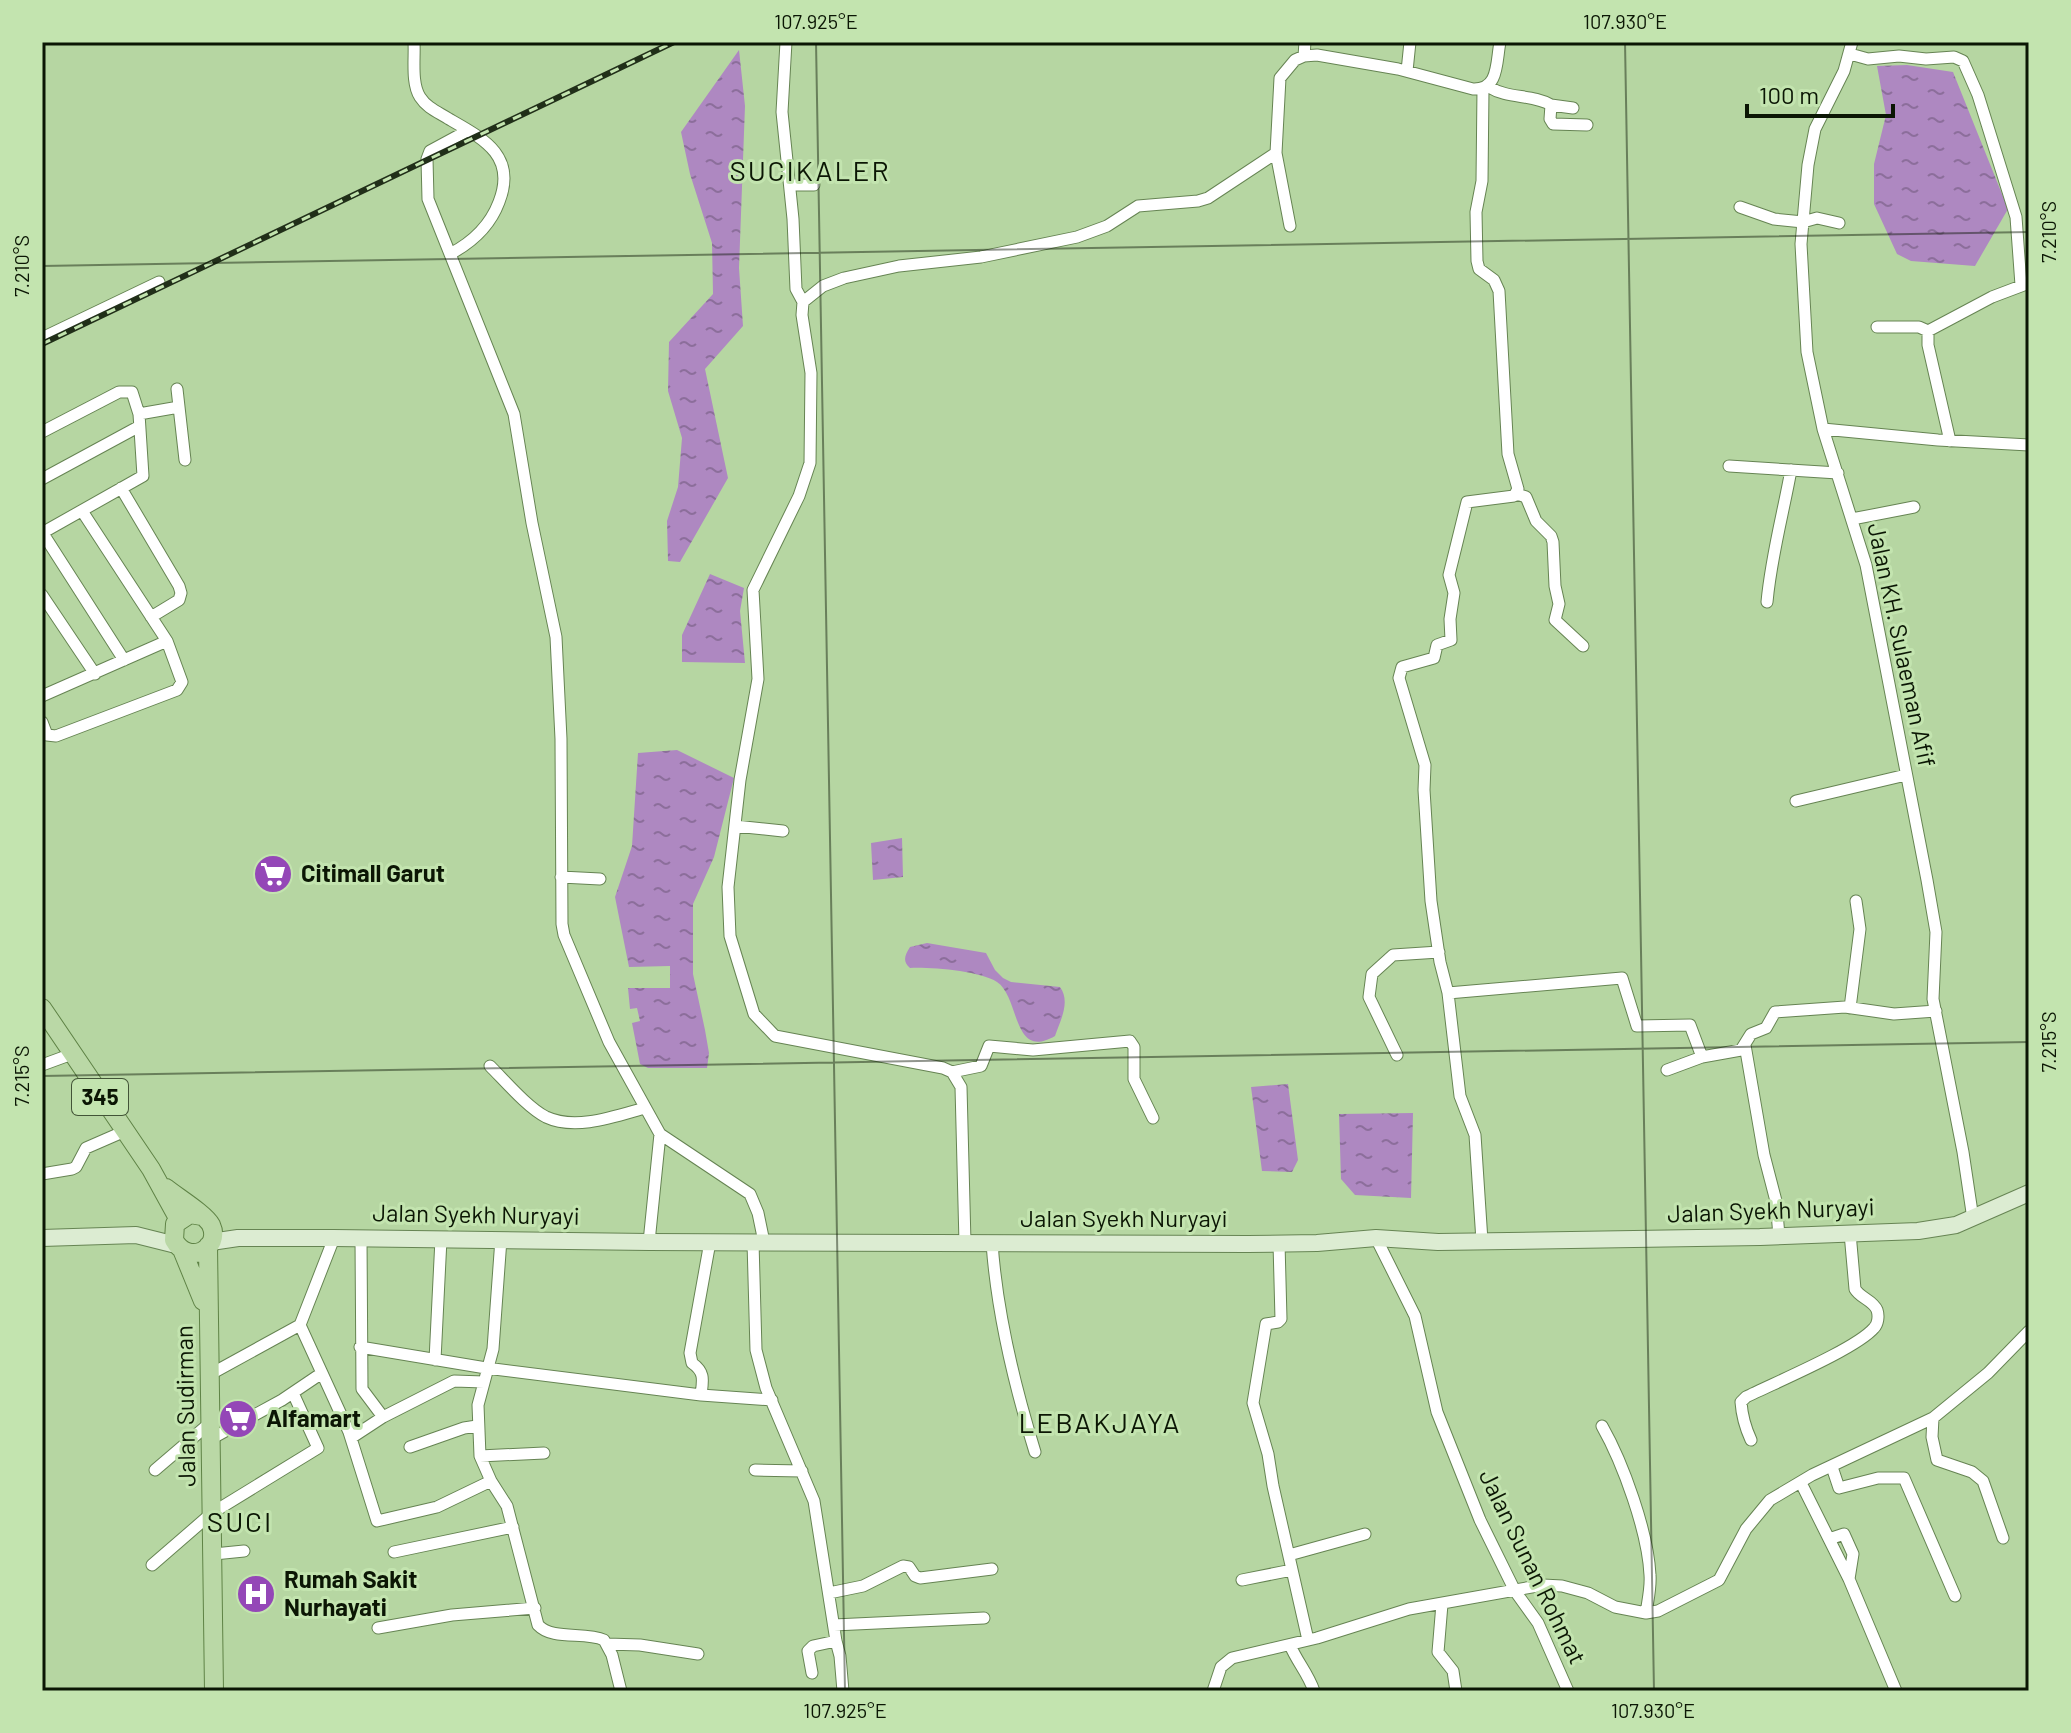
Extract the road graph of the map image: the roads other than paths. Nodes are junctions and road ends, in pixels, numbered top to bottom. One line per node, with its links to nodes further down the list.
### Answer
1 (414, 42): 15 (street)
2 (786, 42): 17 (street)
3 (1305, 42): 8 (street)
4 (1410, 42): 10 (street)
5 (1500, 42): 11 (street)
6 (1941, 42): 9 (street)
7 (1851, 48): 9 (street); 20 (street, Jalan KH. Sulaeman Afif)
8 (1304, 56): 10 (street); 16 (street)
9 (1937, 57): 25 (street)
10 (1407, 71): 11 (street)
11 (1486, 88): 12 (street); 43 (street)
12 (1551, 105): 13 (street); 14 (street)
13 (1573, 108)
14 (1587, 125)
15 (467, 131): 23 (street); 23 (street)
16 (1276, 153): 22 (street); 26 (street)
17 (790, 185): 18 (street); 26 (street)
18 (814, 185)
19 (1740, 207): 20 (street)
20 (1803, 222): 21 (street); 33 (street, Jalan KH. Sulaeman Afif)
21 (1839, 223)
22 (1290, 226)
23 (450, 254): 61 (street)
24 (159, 282): 29 (street)
25 (2025, 284): 28 (street)
26 (803, 302): 59 (street)
27 (1877, 327): 28 (street)
28 (1928, 331): 35 (street)
29 (42, 338)
30 (177, 389): 31 (street)
31 (179, 407): 32 (street); 37 (street)
32 (139, 420): 34 (street); 41 (street); 42 (street)
33 (1823, 429): 35 (street); 40 (street, Jalan KH. Sulaeman Afif)
34 (42, 432)
35 (1950, 441): 36 (street)
36 (2029, 445)
37 (185, 460)
38 (1729, 466): 39 (street)
39 (1791, 470): 40 (street); 49 (street)
40 (1838, 473): 46 (street, Jalan KH. Sulaeman Afif)
41 (42, 479)
42 (121, 488): 45 (street); 50 (street)
43 (1517, 494): 52 (street); 64 (street)
44 (1914, 507): 46 (street)
45 (82, 511): 47 (street); 50 (street)
46 (1852, 519): 57 (street, Jalan KH. Sulaeman Afif)
47 (42, 532): 53 (street)
48 (42, 595): 54 (street)
49 (1767, 602)
50 (151, 617): 51 (street)
51 (167, 641): 53 (street); 56 (street)
52 (1583, 646)
53 (124, 660): 54 (street)
54 (95, 674): 55 (street)
55 (42, 696)
56 (42, 722)
57 (1906, 775): 58 (street); 68 (street, Jalan KH. Sulaeman Afif)
58 (1796, 801)
59 (735, 826): 60 (street); 76 (street)
60 (783, 831)
61 (561, 877): 62 (street); 77 (street)
62 (600, 879)
63 (1856, 901): 67 (street)
64 (1439, 952): 65 (street); 71 (street)
65 (1448, 993): 72 (street); 96 (street)
66 (42, 1008): 70 (main road, 345)
67 (1850, 1008): 68 (street); 69 (street)
68 (1936, 1011): 84 (street, Jalan KH. Sulaeman Afif)
69 (1745, 1045): 72 (street); 89 (street)
70 (72, 1054): 73 (street); 79 (main road, 345)
71 (1397, 1055)
72 (1702, 1057): 75 (street)
73 (42, 1065)
74 (490, 1066): 77 (street)
75 (1667, 1070)
76 (952, 1072): 78 (street); 100 (street)
77 (645, 1108): 80 (street)
78 (1153, 1118)
79 (125, 1131): 81 (street); 82 (main road, 345)
80 (660, 1134): 97 (street); 99 (street)
81 (42, 1174)
82 (161, 1184): 85 (main road, 345); 86 (main road, 345)
83 (2029, 1193): 84 (main road, Jalan Syekh Nuryayi)
84 (1973, 1219): 87 (main road, Jalan Syekh Nuryayi)
85 (179, 1220): 86 (main road); 88 (main road); 103 (main road)
86 (208, 1232): 91 (main road, Jalan Syekh Nuryayi); 103 (main road); 104 (main road, Jalan Sudirman)
87 (1850, 1233): 89 (main road, Jalan Syekh Nuryayi); 122 (street)
88 (136, 1235): 90 (main road); 103 (main road)
89 (1779, 1236): 96 (main road, Jalan Syekh Nuryayi)
90 (42, 1238)
91 (334, 1238): 92 (main road, Jalan Syekh Nuryayi); 105 (street)
92 (361, 1238): 94 (main road, Jalan Syekh Nuryayi); 107 (street)
93 (1376, 1238): 96 (main road, Jalan Syekh Nuryayi); 102 (main road, Jalan Syekh Nuryayi); 145 (street, Jalan Sunan Rohmat)
94 (441, 1239): 95 (main road, Jalan Syekh Nuryayi); 108 (street)
95 (501, 1239): 97 (main road, Jalan Syekh Nuryayi); 109 (street)
96 (1482, 1241)
97 (649, 1242): 98 (main road, Jalan Syekh Nuryayi)
98 (710, 1242): 99 (main road, Jalan Syekh Nuryayi); 114 (street)
99 (758, 1242): 100 (main road, Jalan Syekh Nuryayi); 115 (street)
100 (965, 1243): 101 (main road, Jalan Syekh Nuryayi)
101 (992, 1243): 102 (main road, Jalan Syekh Nuryayi); 124 (street)
102 (1279, 1243): 140 (street)
103 (180, 1248): 104 (main road, Jalan Sudirman)
104 (207, 1311): 111 (main road, Jalan Sudirman)
105 (300, 1325): 110 (street); 111 (street)
106 (2029, 1331): 117 (street)
107 (360, 1347): 108 (street); 116 (street)
108 (435, 1360): 109 (street)
109 (486, 1368): 112 (street); 114 (street)
110 (322, 1373): 113 (street); 121 (street)
111 (209, 1375): 120 (main road, Jalan Sudirman)
112 (484, 1382): 116 (street); 118 (street)
113 (293, 1393): 120 (street); 133 (street)
114 (701, 1395): 115 (street)
115 (772, 1400): 130 (street)
116 (383, 1417): 121 (street)
117 (1932, 1421): 127 (street); 136 (street)
118 (477, 1426): 123 (street); 126 (street)
119 (1602, 1426): 150 (street)
120 (210, 1432): 128 (street); 133 (main road, Jalan Sudirman)
121 (351, 1438): 131 (street)
122 (1751, 1440)
123 (410, 1447)
124 (1035, 1452)
125 (544, 1453): 126 (street)
126 (480, 1456): 131 (street)
127 (1832, 1467): 132 (street); 147 (street)
128 (155, 1470)
129 (755, 1470): 130 (street)
130 (802, 1471): 146 (street)
131 (491, 1481): 134 (street)
132 (1801, 1483): 150 (street); 167 (street)
133 (212, 1513): 139 (main road, Jalan Sudirman); 141 (street)
134 (513, 1527): 138 (street); 149 (street)
135 (1365, 1534): 140 (street)
136 (2003, 1538)
137 (244, 1551): 139 (street)
138 (394, 1552)
139 (214, 1554): 160 (main road, Jalan Sudirman)
140 (1289, 1555): 143 (street)
141 (152, 1565)
142 (992, 1569): 146 (street)
143 (1292, 1570): 144 (street); 154 (street)
144 (1242, 1580)
145 (1515, 1591): 148 (street); 150 (street); 166 (street, Jalan Sunan Rohmat)
146 (829, 1593): 152 (street)
147 (1955, 1596)
148 (1442, 1604): 154 (street); 165 (street)
149 (535, 1608): 153 (street); 156 (street)
150 (1646, 1613)
151 (984, 1618): 152 (street)
152 (834, 1625): 155 (street)
153 (378, 1628)
154 (1308, 1640): 157 (street)
155 (836, 1641): 159 (street); 162 (street)
156 (607, 1644): 158 (street); 161 (street)
157 (1290, 1645): 163 (street); 164 (street)
158 (698, 1654)
159 (812, 1673)
160 (214, 1691)
161 (621, 1691)
162 (843, 1691)
163 (1213, 1691)
164 (1314, 1691)
165 (1456, 1691)
166 (1568, 1691)
167 (1896, 1691)

